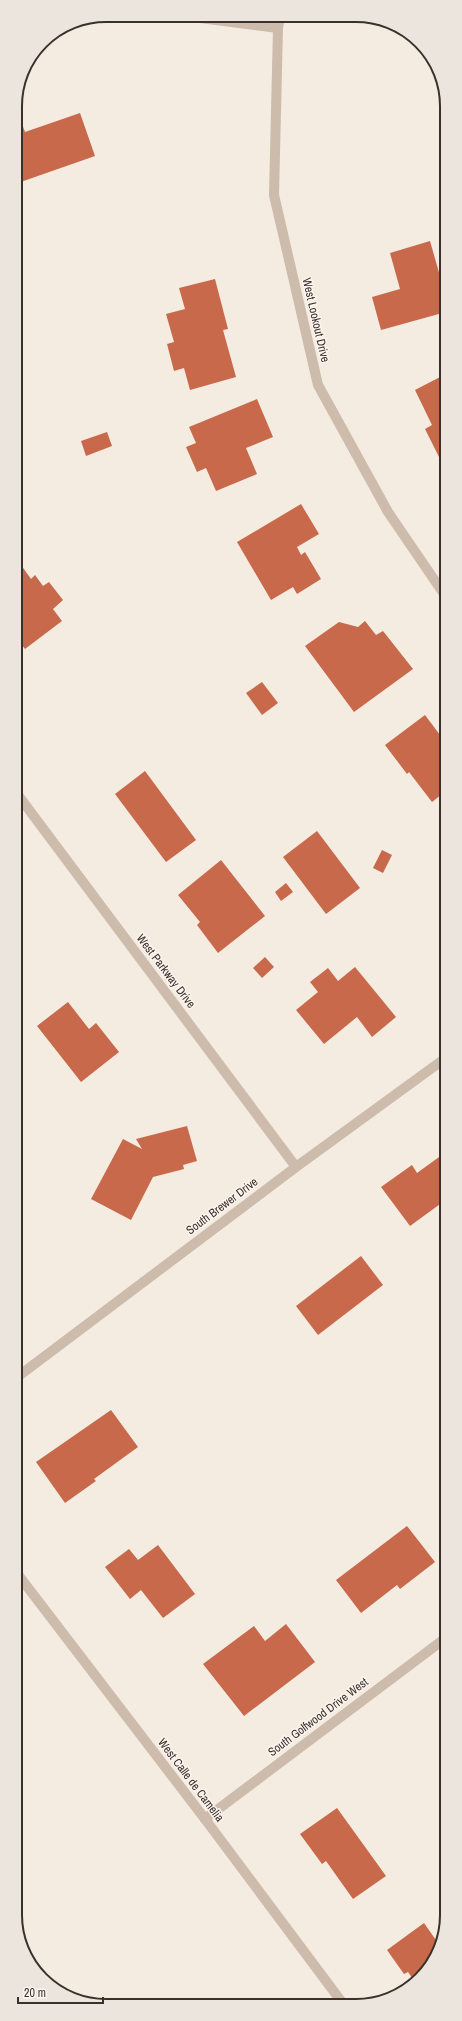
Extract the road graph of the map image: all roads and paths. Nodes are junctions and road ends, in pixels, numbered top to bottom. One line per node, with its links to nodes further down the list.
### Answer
1 (228, 22): 3 (street)
2 (279, 22): 3 (street, West Lookout Drive)
3 (278, 28): 4 (street, West Lookout Drive)
4 (440, 588)
5 (22, 800): 7 (street, West Parkway Drive)
6 (440, 1061): 7 (street, South Brewer Drive)
7 (296, 1167): 8 (street, South Brewer Drive)
8 (22, 1373)
9 (22, 1580): 11 (street, West Calle de Camelia)
10 (440, 1642): 11 (street, South Golfwood Drive West)
11 (205, 1819): 12 (street, West Calle de Camelia)
12 (340, 1999)

